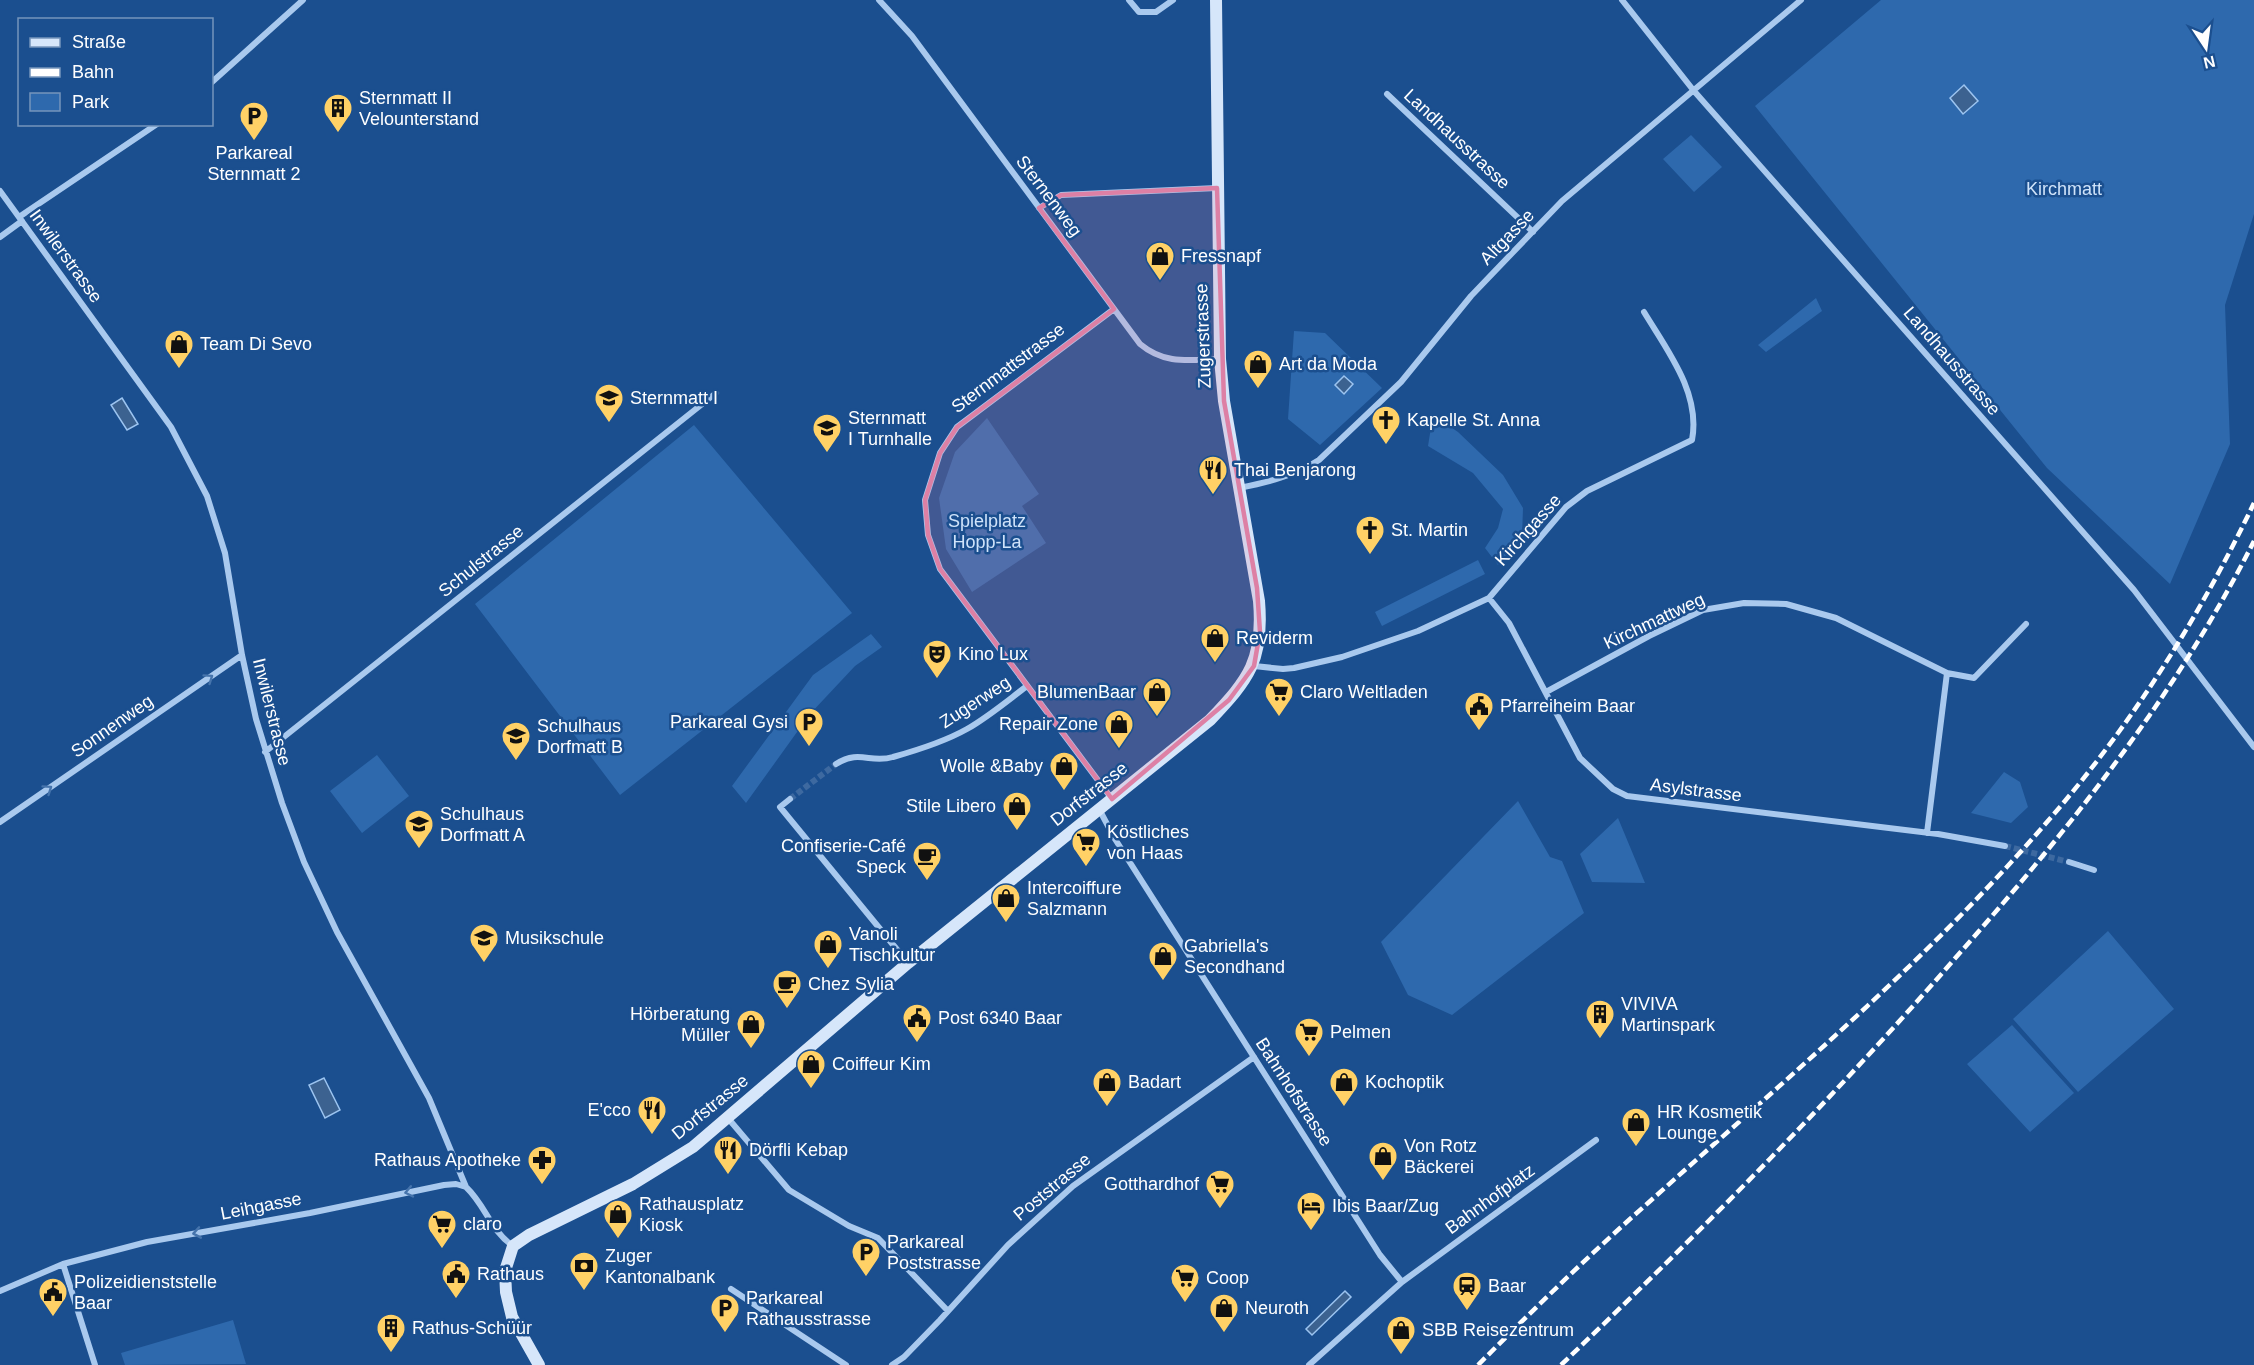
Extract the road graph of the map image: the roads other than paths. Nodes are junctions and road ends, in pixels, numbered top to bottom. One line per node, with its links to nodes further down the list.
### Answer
1 (303, 0): 8 (street)
2 (879, 0): 14 (street, Sternenweg)
3 (1129, 0): 4 (street)
4 (1173, 0)
5 (1216, 0): 12 (street, Zugerstrasse)
6 (1622, 0): 9 (street, Landhausstrasse)
7 (1801, 0): 9 (street, Altgasse)
8 (213, 81)
9 (1694, 91): 16 (street, Altgasse); 30 (street, Landhausstrasse)
10 (1387, 94): 16 (street, Landhausstrasse)
11 (154, 126): 15 (street)
12 (1217, 188): 14 (street); 20 (street, Zugerstrasse)
13 (0, 191): 15 (street, Inwilerstrasse)
14 (1039, 208): 18 (street, Sternenweg)
15 (20, 219): 17 (street); 25 (street, Inwilerstrasse)
16 (1533, 232): 22 (street, Altgasse)
17 (0, 237)
18 (1114, 309): 20 (street, Sternenweg); 28 (street, Sternmattstrasse)
19 (1644, 312): 23 (street, Kirchgasse)
20 (1220, 359): 22 (street, Zugerstrasse)
21 (716, 393): 31 (street, Schulstrasse)
22 (1239, 488): 26 (street, Zugerstrasse)
23 (1489, 597): 26 (street, Kirchgasse); 29 (street, Asylstrasse)
24 (2026, 624): 27 (street, Kirchmattweg)
25 (242, 655): 31 (street, Inwilerstrasse); 36 (street, Sonnenweg, one-way to 25)
26 (1254, 666): 33 (street, Dorfstrasse)
27 (1947, 673): 29 (street, Kirchmattweg); 37 (street)
28 (1027, 686): 32 (street, Zugerweg); 33 (street, Sternmattstrasse)
29 (1546, 692): 37 (street, Asylstrasse)
30 (2254, 747)
31 (265, 752): 45 (street, Inwilerstrasse)
32 (836, 764)
33 (1112, 799): 35 (street, Dorfstrasse)
34 (790, 800): 41 (street)
35 (1099, 809): 41 (street, Dorfstrasse); 42 (street, Bahnhofstrasse)
36 (0, 822)
37 (1927, 833): 38 (street, Asylstrasse)
38 (2005, 846)
39 (2069, 862): 40 (street)
40 (2094, 870)
41 (908, 963): 43 (street, Dorfstrasse)
42 (1254, 1057): 48 (street, Bahnhofstrasse); 51 (street, Poststrasse)
43 (728, 1117): 46 (street, Dorfstrasse); 51 (street)
44 (1596, 1140): 48 (street, Bahnhofplatz)
45 (466, 1187): 46 (street, Inwilerstrasse); 47 (street, Leihgasse, one-way to 47)
46 (513, 1246): 53 (street)
47 (63, 1264): 50 (street, Leihgasse); 52 (street)
48 (1402, 1282): 56 (street)
49 (731, 1289): 54 (street)
50 (0, 1291)
51 (948, 1311): 55 (street, Poststrasse)
52 (94, 1365)
53 (539, 1365)
54 (846, 1365)
55 (892, 1365)
56 (1309, 1365)

